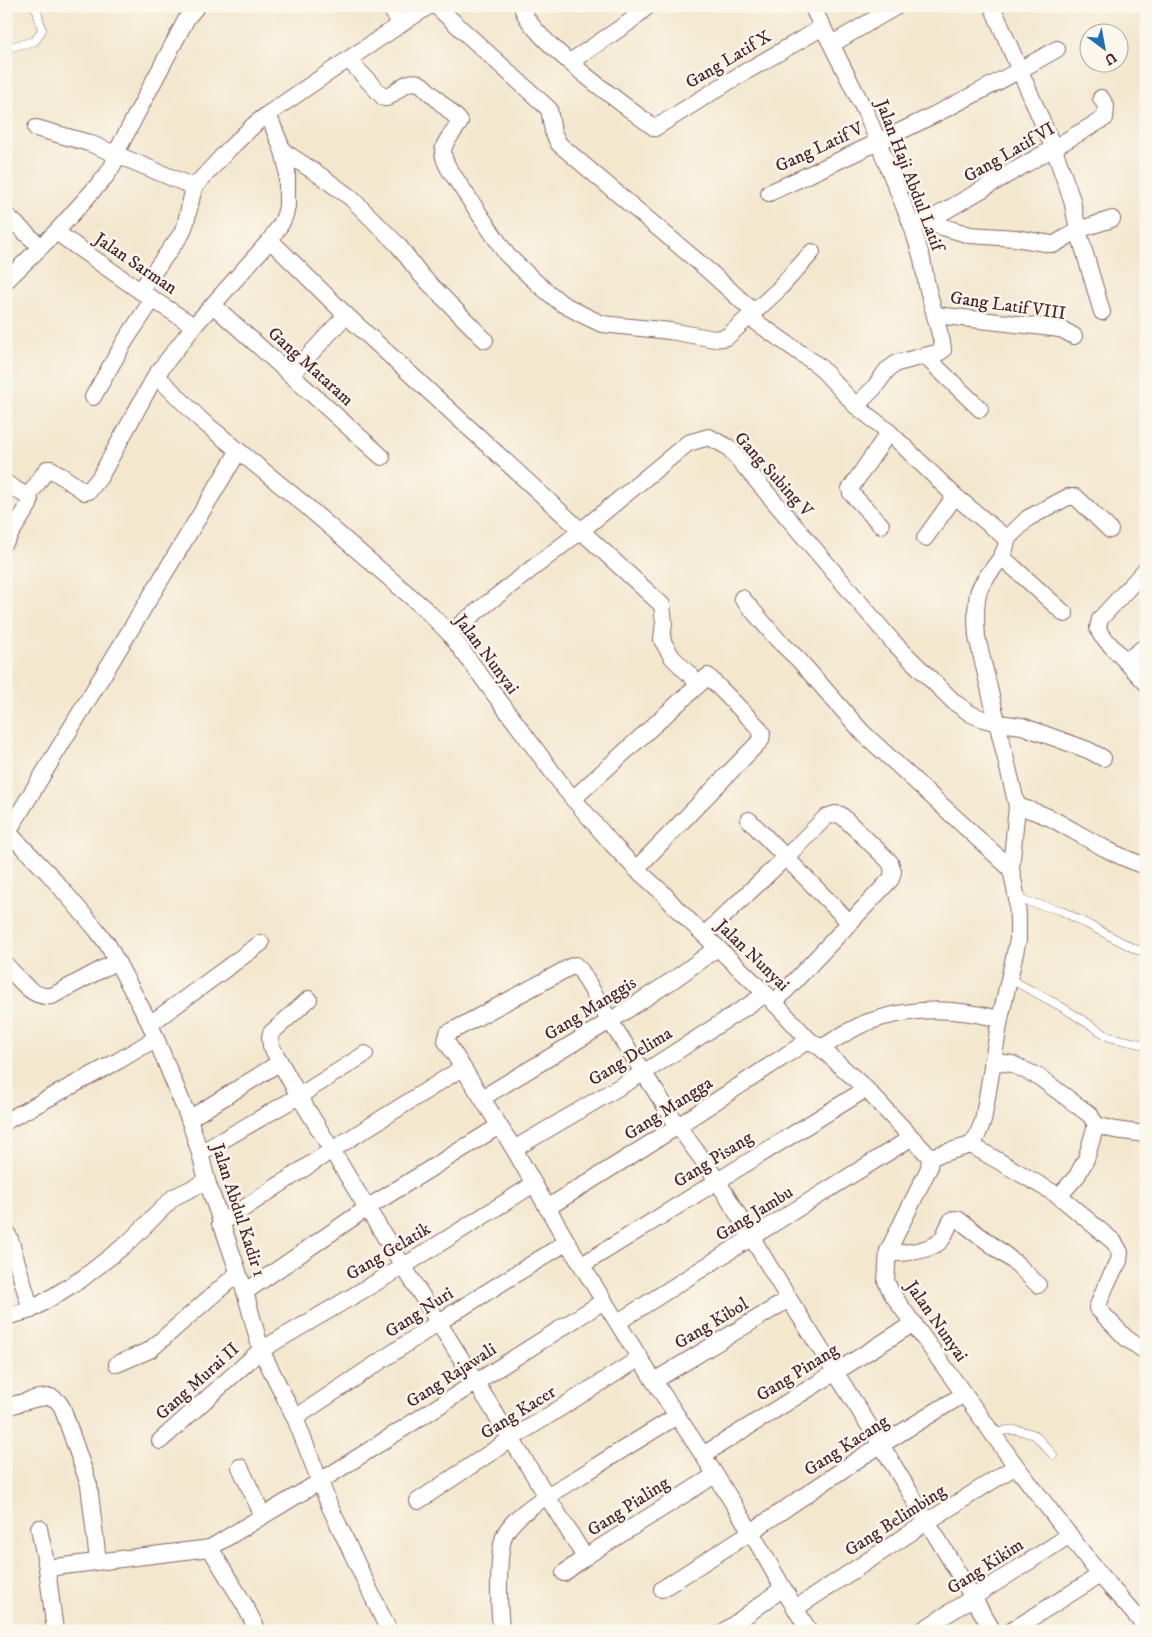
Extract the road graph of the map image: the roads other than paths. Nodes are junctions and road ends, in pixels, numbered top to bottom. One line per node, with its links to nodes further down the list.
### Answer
1 (33, 6): 14 (lane)
2 (197, 6): 25 (street)
3 (389, 6): 11 (street)
4 (429, 6): 11 (street)
5 (436, 6): 40 (street)
6 (522, 6): 17 (street)
7 (648, 6): 17 (street)
8 (812, 6): 12 (street, Jalan Haji Abdul Latif)
9 (897, 6): 13 (street)
10 (992, 6): 18 (street)
11 (401, 24): 16 (street)
12 (823, 27): 13 (street, Jalan Haji Abdul Latif); 17 (street, Gang Latif X)
13 (832, 44): 22 (street, Jalan Haji Abdul Latif)
14 (6, 48)
15 (1057, 49): 18 (street, Gang Latif V)
16 (349, 60): 20 (street); 40 (street)
17 (570, 62)
18 (1020, 70): 22 (street, Gang Latif V); 23 (street)
19 (1101, 98): 23 (street, Gang Latif VI)
20 (268, 114): 24 (street); 26 (street)
21 (36, 128): 25 (street)
22 (878, 142): 27 (street, Gang Latif V); 30 (street, Jalan Haji Abdul Latif)
23 (1054, 149): 30 (street, Gang Latif VI); 31 (street)
24 (283, 151): 33 (street); 45 (street)
25 (116, 153): 26 (street); 32 (street)
26 (194, 187): 37 (street)
27 (769, 193)
28 (6, 214): 34 (street)
29 (1112, 219): 31 (street)
30 (919, 224): 31 (street); 42 (street, Jalan Haji Abdul Latif)
31 (1078, 230): 39 (street)
32 (56, 232): 34 (street); 37 (street, Jalan Sarman)
33 (270, 240): 38 (street); 41 (street)
34 (41, 247): 36 (street)
35 (812, 252): 40 (street)
36 (6, 281)
37 (146, 295): 43 (street, Jalan Sarman); 49 (street)
38 (214, 305): 43 (street); 48 (street, Gang Mataram)
39 (1102, 312)
40 (751, 314): 50 (street)
41 (346, 315): 48 (street); 59 (street)
42 (936, 315): 44 (street, Gang Latif VIII); 46 (street, Jalan Haji Abdul Latif)
43 (194, 326): 47 (street)
44 (1074, 336)
45 (485, 340)
46 (925, 356): 50 (street, Jalan Haji Abdul Latif); 51 (street)
47 (156, 375): 53 (street, Jalan Nunyai); 57 (street)
48 (292, 375): 54 (street, Gang Mataram)
49 (93, 397)
50 (856, 406): 52 (street)
51 (980, 409)
52 (889, 432): 56 (street); 58 (street)
53 (238, 452): 68 (street, Jalan Nunyai); 78 (street)
54 (382, 457)
55 (6, 483): 57 (street)
56 (955, 496): 61 (street); 62 (street)
57 (28, 497): 63 (street)
58 (881, 525)
59 (582, 530): 68 (street, Gang Subing V); 72 (street); 73 (street, Gang Subing V)
60 (1110, 530): 62 (street)
61 (925, 538)
62 (1007, 538): 64 (street)
63 (6, 541)
64 (1002, 557): 67 (street); 73 (street)
65 (1146, 568): 70 (street)
66 (742, 598): 82 (street)
67 (1065, 614)
68 (449, 633): 75 (street, Jalan Nunyai)
69 (1146, 646): 70 (street)
70 (1126, 661): 71 (street)
71 (1146, 683)
72 (699, 684): 75 (street); 81 (street)
73 (998, 723): 74 (street, Gang Subing V); 76 (street)
74 (1102, 758)
75 (574, 799): 81 (street, Jalan Nunyai)
76 (1017, 806): 80 (street); 82 (street)
77 (749, 820): 79 (street)
78 (7, 831): 89 (street, Jalan Abdul Kadir 1)
79 (785, 858): 84 (street); 84 (street, Gang Delima); 85 (street)
80 (1146, 866)
81 (636, 869): 85 (street, Jalan Nunyai)
82 (1011, 869): 83 (street)
83 (1017, 899): 87 (lane); 91 (street)
84 (850, 922): 92 (street, Gang Delima)
85 (704, 936): 88 (street, Jalan Nunyai)
86 (261, 942): 96 (street)
87 (1146, 946)
88 (717, 948): 92 (street, Jalan Nunyai); 95 (street, Gang Manggis)
89 (117, 961): 90 (street); 96 (street, Jalan Abdul Kadir 1)
90 (6, 965)
91 (1010, 979): 94 (street); 98 (lane)
92 (770, 998): 97 (street, Jalan Nunyai); 103 (street, Gang Delima)
93 (309, 999): 101 (street)
94 (1000, 1019): 97 (street, Gang Mangga); 100 (street)
95 (610, 1021): 102 (street); 103 (street); 106 (street, Gang Manggis)
96 (152, 1032): 107 (street, Jalan Abdul Kadir 1); 108 (street)
97 (815, 1044): 104 (street, Jalan Nunyai); 111 (street, Gang Mangga)
98 (1146, 1045)
99 (366, 1054): 105 (street)
100 (992, 1061): 109 (street); 114 (street)
101 (279, 1063): 105 (street); 107 (street)
102 (462, 1068): 106 (street); 116 (street)
103 (643, 1072): 111 (street); 115 (street, Gang Delima)
104 (866, 1089): 113 (street, Jalan Nunyai); 119 (street, Gang Pisang)
105 (299, 1096): 116 (street); 117 (street)
106 (482, 1098): 110 (street)
107 (189, 1119): 117 (street, Jalan Abdul Kadir 1)
108 (6, 1121)
109 (1096, 1125): 112 (street); 122 (street)
110 (499, 1126): 115 (street); 123 (street)
111 (678, 1126): 119 (street); 124 (street, Gang Mangga)
112 (1146, 1134)
113 (911, 1138): 118 (street, Jalan Nunyai); 127 (street, Gang Jambu)
114 (971, 1145): 118 (street); 122 (street)
115 (514, 1149): 121 (street)
116 (332, 1150): 123 (street); 125 (street)
117 (200, 1153): 120 (street, Jalan Abdul Kadir 1)
118 (930, 1157): 129 (street, Jalan Nunyai)
119 (717, 1180): 127 (street); 130 (street, Gang Pisang)
120 (207, 1181): 125 (street, Jalan Abdul Kadir 1); 137 (street)
121 (534, 1184): 124 (street); 131 (street, Gang Gelatik)
122 (1059, 1196): 143 (street)
123 (367, 1208): 131 (street); 134 (street)
124 (547, 1208): 128 (street)
125 (220, 1224): 132 (street, Jalan Abdul Kadir 1)
126 (6, 1231): 137 (street)
127 (752, 1237): 135 (street); 140 (street, Gang Jambu)
128 (567, 1242): 130 (street); 139 (street, Gang Nuri)
129 (888, 1251): 133 (street); 141 (street, Jalan Nunyai)
130 (582, 1264): 136 (street)
131 (404, 1266): 139 (street); 142 (street, Gang Gelatik)
132 (238, 1273): 134 (street, Jalan Abdul Kadir 1); 145 (street)
133 (1038, 1285)
134 (245, 1292): 142 (street, Jalan Abdul Kadir 1)
135 (789, 1299): 146 (street); 147 (street, Gang Kibol)
136 (604, 1301): 140 (street); 148 (street, Gang Rajawali)
137 (31, 1310): 138 (street)
138 (6, 1317)
139 (439, 1322): 148 (street); 152 (street, Gang Nuri)
140 (618, 1322): 144 (street)
141 (914, 1323): 146 (street, Gang Pinang); 149 (street, Jalan Nunyai)
142 (261, 1350): 152 (street, Jalan Abdul Kadir 1); 155 (street, Gang Murai II)
143 (1146, 1352)
144 (640, 1358): 147 (street); 154 (street, Gang Kacer)
145 (117, 1364)
146 (834, 1372): 156 (street); 157 (street, Gang Pinang)
147 (654, 1381): 151 (street)
148 (476, 1382): 154 (street); 162 (street, Gang Rajawali)
149 (964, 1394): 153 (street, Jalan Nunyai); 156 (street, Gang Kacang)
150 (6, 1407): 172 (street)
151 (677, 1416): 157 (street); 163 (street)
152 (295, 1418): 162 (street, Jalan Abdul Kadir 1)
153 (993, 1435): 158 (lane); 159 (street, Jalan Nunyai)
154 (511, 1439): 163 (street); 164 (street, Gang Kacer)
155 (160, 1442)
156 (882, 1446): 166 (street); 168 (street, Gang Kacang)
157 (703, 1455): 161 (street)
158 (1053, 1455)
159 (1016, 1466): 166 (street, Gang Belimbing); 169 (street, Jalan Nunyai)
160 (240, 1467): 165 (street)
161 (715, 1475): 168 (street); 171 (street, Gang Pialing)
162 (320, 1482): 165 (street, Gang Rajawali); 183 (street, Jalan Abdul Kadir 1)
163 (547, 1496): 171 (street); 184 (street)
164 (418, 1501)
165 (263, 1516): 170 (street, Gang Rajawali)
166 (927, 1522): 178 (street); 179 (street, Gang Belimbing)
167 (38, 1528): 173 (street)
168 (751, 1532): 176 (street, Gang Kacang); 177 (street)
169 (1070, 1535): 175 (street, Jalan Nunyai); 178 (street, Gang Kikim)
170 (210, 1548): 172 (street); 182 (street)
171 (585, 1557): 174 (street, Gang Pialing)
172 (98, 1561): 173 (street)
173 (47, 1568): 181 (street)
174 (564, 1573)
175 (1100, 1575): 180 (street, Jalan Nunyai); 189 (street)
176 (662, 1588)
177 (783, 1588): 179 (street); 185 (street)
178 (974, 1597): 187 (street, Gang Kikim); 188 (street)
179 (796, 1608): 186 (street)
180 (1145, 1629)
181 (55, 1631)
182 (258, 1631)
183 (389, 1631)
184 (502, 1631)
185 (725, 1631)
186 (810, 1631)
187 (921, 1631)
188 (993, 1631)
189 (1011, 1631)

